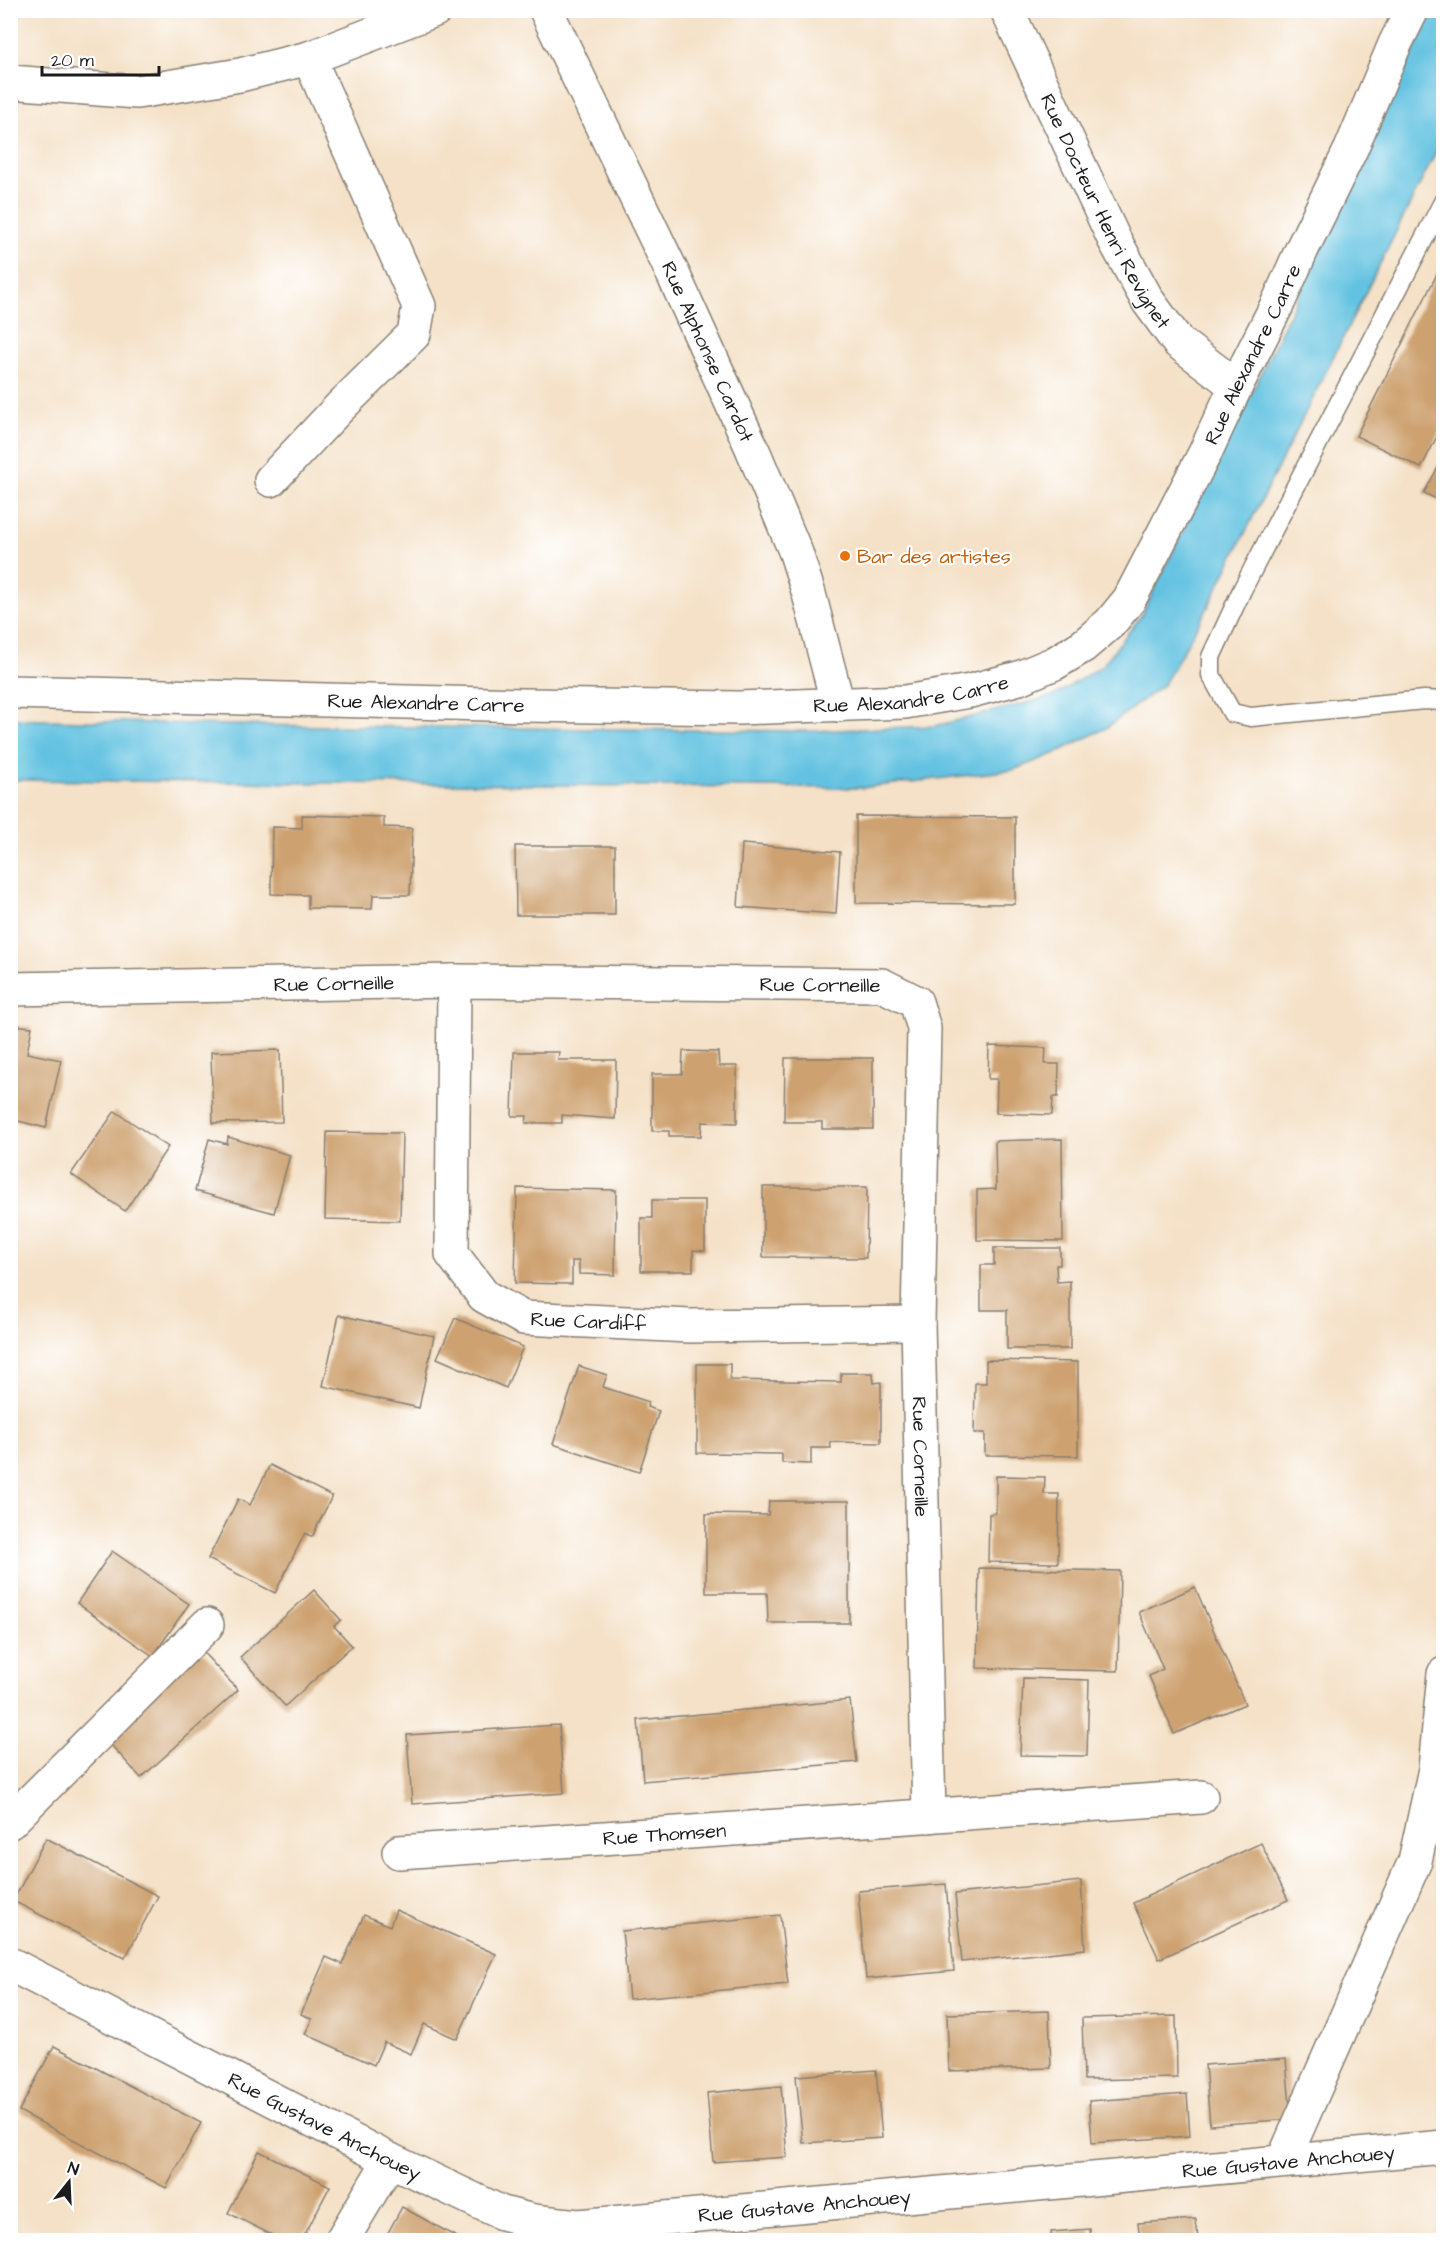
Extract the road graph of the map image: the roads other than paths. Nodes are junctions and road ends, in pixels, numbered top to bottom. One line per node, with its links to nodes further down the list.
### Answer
1 (435, 10): 5 (street)
2 (546, 10): 12 (street, Rue Alphonse Cardot)
3 (1007, 10): 8 (street, Rue Docteur Henri Revignet)
4 (1412, 10): 8 (street, Rue Alexandre Carre)
5 (309, 58): 6 (street); 9 (street)
6 (10, 82)
7 (1443, 200): 11 (lane)
8 (1236, 386): 12 (street, Rue Alexandre Carre)
9 (272, 480)
10 (10, 692): 12 (street, Rue Alexandre Carre)
11 (1443, 701)
12 (837, 705)
13 (454, 981): 14 (street, Rue Corneille); 15 (street, Rue Cardiff); 15 (street, Rue Corneille)
14 (10, 989)
15 (918, 1323): 19 (street, Rue Corneille)
16 (207, 1625): 20 (street)
17 (1443, 1674): 25 (street)
18 (1201, 1797): 19 (street, Rue Thomsen)
19 (929, 1816): 21 (street, Rue Thomsen)
20 (10, 1822)
21 (399, 1852)
22 (10, 1964): 24 (street, Rue Gustave Anchouey)
23 (1443, 2147): 25 (street, Rue Gustave Anchouey)
24 (390, 2160): 26 (street, Rue Gustave Anchouey); 27 (street)
25 (1283, 2162): 26 (street, Rue Gustave Anchouey)
26 (528, 2231)
27 (342, 2241)

